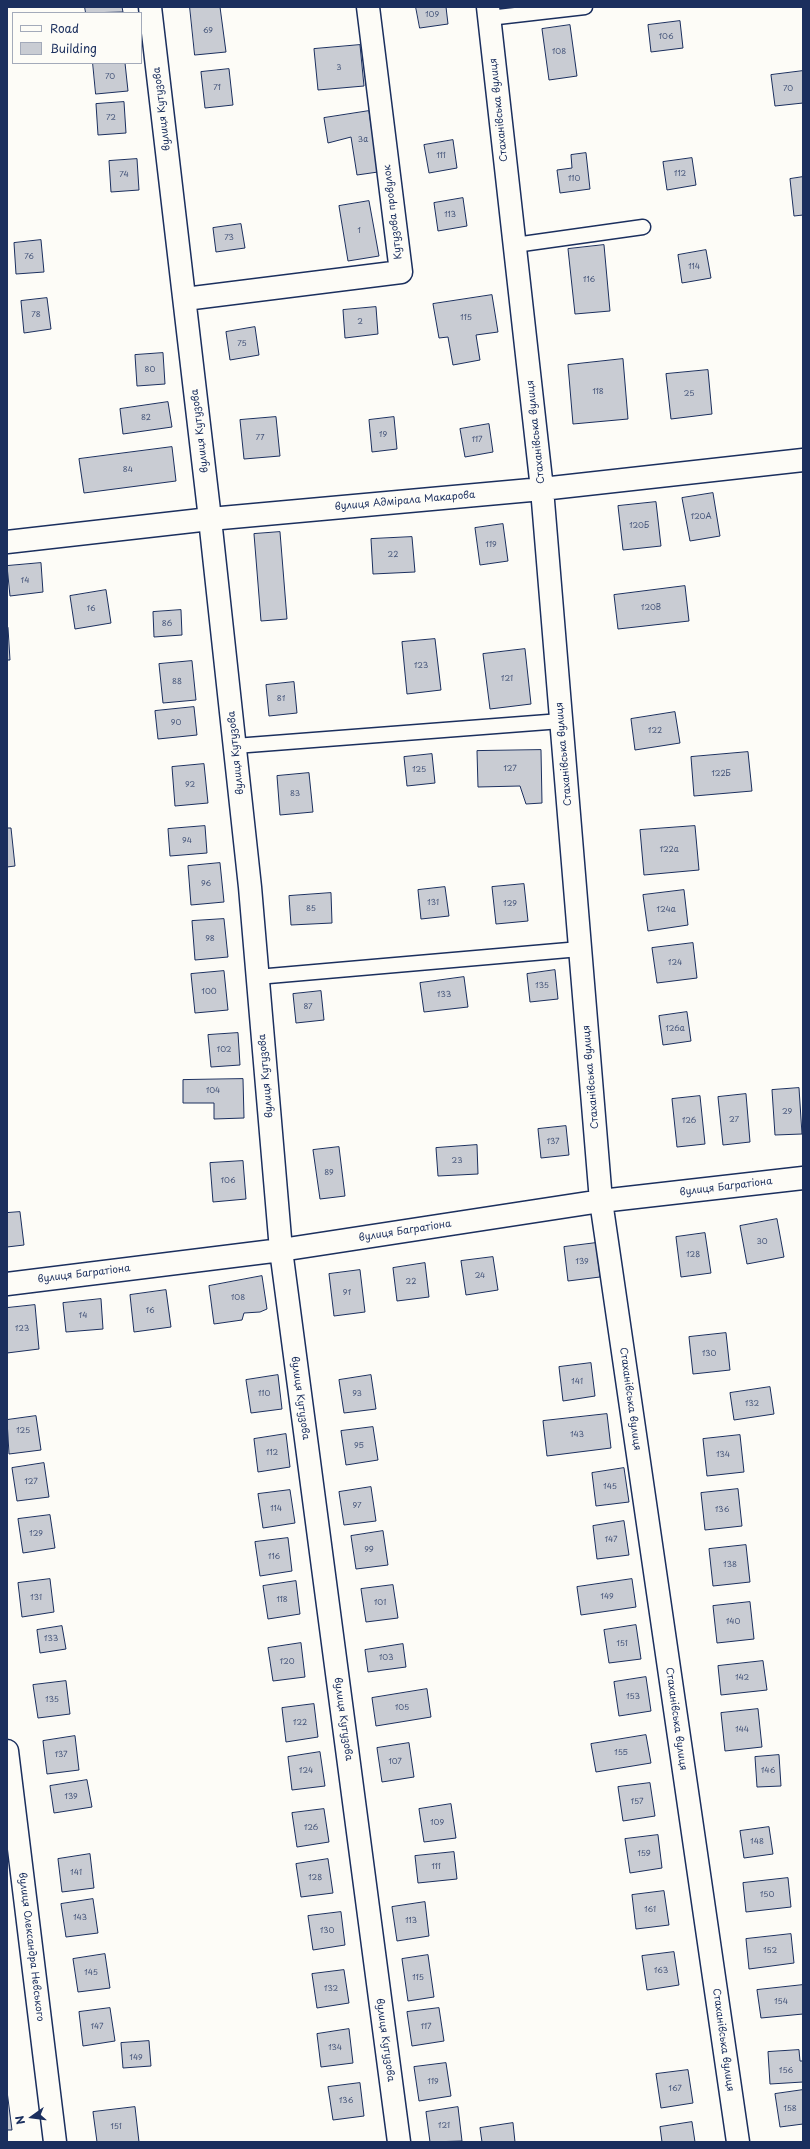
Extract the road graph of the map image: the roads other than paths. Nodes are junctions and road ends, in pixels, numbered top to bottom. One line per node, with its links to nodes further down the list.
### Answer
1 (150, 7): 7 (street, вулиця Кутузова)
2 (368, 7): 7 (street, Кутузова провулок)
3 (585, 7): 4 (lane)
4 (488, 13): 6 (street, Стаханівська вулиця)
5 (643, 227): 6 (lane)
6 (515, 245): 9 (street, Стаханівська вулиця)
7 (185, 299): 10 (street, вулиця Кутузова)
8 (803, 460): 9 (street, вулиця Адмірала Макарова)
9 (542, 489): 10 (street, вулиця Адмірала Макарова); 12 (street, Стаханівська вулиця)
10 (210, 519): 11 (street, вулиця Адмірала Макарова); 13 (street, вулиця Кутузова)
11 (7, 542)
12 (561, 721): 13 (lane); 14 (street, Стаханівська вулиця)
13 (235, 746): 15 (street, вулиця Кутузова)
14 (580, 949): 15 (lane); 17 (street, Стаханівська вулиця)
15 (257, 977): 18 (street, вулиця Кутузова)
16 (803, 1178): 17 (street, вулиця Багратіона)
17 (601, 1201): 18 (street, вулиця Багратіона); 23 (street, Стаханівська вулиця)
18 (281, 1250): 19 (street, вулиця Багратіона); 22 (street, вулиця Кутузова)
19 (7, 1284)
20 (7, 1751): 21 (street, вулиця Олександра Невського)
21 (55, 2142)
22 (399, 2142)
23 (738, 2142)

